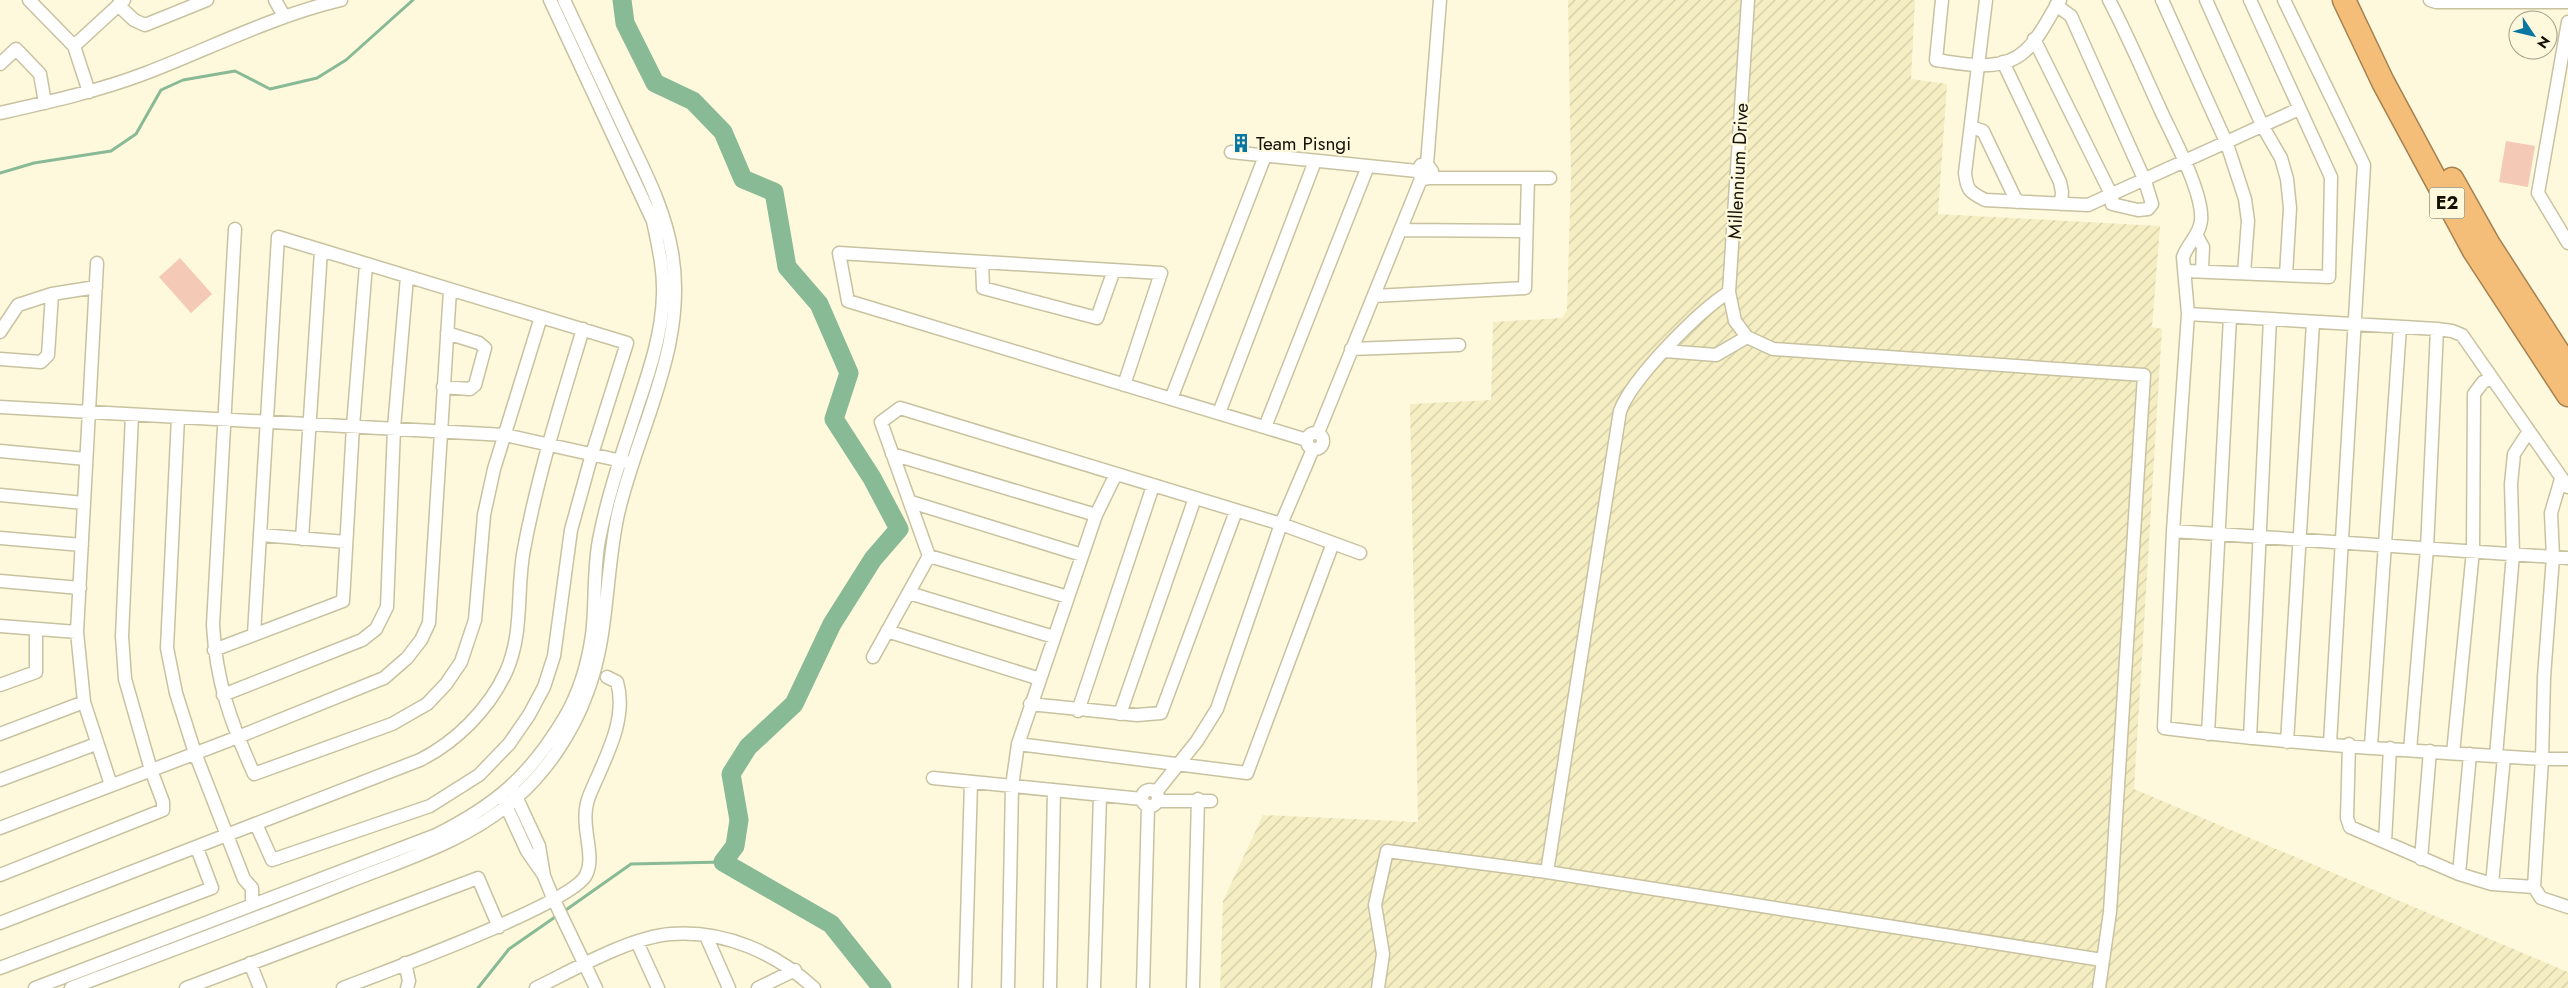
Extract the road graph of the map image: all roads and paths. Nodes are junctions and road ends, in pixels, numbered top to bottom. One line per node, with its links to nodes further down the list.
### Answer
1 (29, 0): 26 (street)
2 (206, 0): 22 (street)
3 (275, 0): 23 (street)
4 (341, 0): 19 (street)
5 (550, 0): 111 (street)
6 (564, 0): 111 (street)
7 (1440, 0): 42 (street)
8 (1748, 0): 66 (street, Millennium Drive)
9 (1942, 0): 29 (street)
10 (1986, 0): 29 (street)
11 (2109, 0): 40 (street)
12 (2162, 0): 36 (street)
13 (2206, 0): 35 (street)
14 (2250, 0): 32 (street)
15 (2284, 0): 74 (street)
16 (2344, 0): 89 (highway, E2)
17 (2359, 0): 85 (highway, E2)
18 (2430, 0): 21 (street)
19 (321, 2): 23 (street)
20 (2058, 2): 25 (street); 45 (street)
21 (2568, 2)
22 (121, 3): 26 (street)
23 (284, 16): 30 (street)
24 (2568, 22): 53 (street)
25 (2034, 39): 27 (street); 46 (street)
26 (74, 46): 30 (street)
27 (2003, 62): 29 (street); 48 (street)
28 (0, 64): 31 (street)
29 (1978, 66): 34 (street)
30 (89, 92): 31 (street)
31 (46, 103): 33 (street)
32 (2299, 109): 35 (street); 62 (street)
33 (0, 114)
34 (1971, 127): 47 (street); 47 (street)
35 (2263, 127): 36 (street); 62 (street)
36 (2227, 144): 40 (street); 61 (street)
37 (1231, 152): 38 (street)
38 (1265, 156): 39 (street); 90 (street)
39 (1315, 161): 41 (street); 93 (street)
40 (2184, 163): 45 (street); 52 (street)
41 (1368, 166): 42 (street); 100 (street)
42 (1424, 173): 43 (street); 50 (street)
43 (1528, 178): 44 (street); 51 (street)
44 (1550, 178)
45 (2145, 181): 46 (street); 46 (street)
46 (2112, 196): 48 (street)
47 (2017, 202): 48 (street)
48 (2061, 204)
49 (235, 229): 96 (street)
50 (1401, 230): 51 (street); 68 (street)
51 (1526, 231): 68 (street)
52 (2197, 236): 59 (street); 60 (street)
53 (2568, 243)
54 (321, 251): 57 (street); 97 (street); 98 (street)
55 (982, 262): 58 (street); 58 (street); 87 (street)
56 (97, 263): 64 (street)
57 (366, 265): 63 (street); 99 (street)
58 (1114, 270): 87 (street)
59 (2202, 270): 60 (street); 61 (street)
60 (2186, 271): 69 (street)
61 (2244, 273): 62 (street)
62 (2286, 275)
63 (407, 277): 65 (street); 101 (street)
64 (96, 288): 67 (street); 92 (street)
65 (450, 290): 70 (street); 79 (street)
66 (1730, 292): 80 (street, Millennium Drive); 83 (street)
67 (52, 294): 78 (street); 84 (street)
68 (1374, 296): 82 (street)
69 (2188, 314): 71 (street); 122 (street)
70 (541, 316): 77 (street); 104 (street)
71 (2230, 317): 72 (street); 124 (street)
72 (2270, 319): 73 (street); 126 (street)
73 (2313, 323): 74 (street); 128 (street)
74 (2355, 325): 75 (street); 131 (street)
75 (2400, 327): 76 (street); 133 (street)
76 (2436, 329): 86 (street); 134 (street)
77 (583, 330): 106 (street); 108 (street)
78 (0, 332)
79 (447, 333): 88 (street); 88 (street)
80 (1747, 337): 83 (street); 211 (street)
81 (1459, 344): 82 (street)
82 (1352, 349): 105 (street)
83 (1665, 352): 198 (street)
84 (0, 359)
85 (2568, 367)
86 (2491, 379): 103 (street); 135 (street)
87 (1124, 385): 90 (street)
88 (443, 386): 102 (street)
89 (2568, 395)
90 (1171, 399): 93 (street)
91 (0, 407): 92 (street)
92 (89, 412): 94 (street); 110 (street)
93 (1219, 413): 100 (street)
94 (132, 414): 95 (street); 182 (street)
95 (178, 417): 96 (street); 175 (street)
96 (224, 419): 97 (street); 152 (street)
97 (267, 422): 98 (street); 123 (street)
98 (312, 424): 99 (street); 127 (street)
99 (353, 426): 101 (street); 129 (street)
100 (1265, 427): 105 (street)
101 (394, 428): 102 (street); 157 (street)
102 (440, 431): 104 (street); 164 (street)
103 (2529, 431): 113 (street); 137 (street)
104 (505, 435): 106 (street); 164 (street)
105 (1313, 440): 121 (street)
106 (548, 443): 108 (street); 192 (street)
107 (0, 451): 110 (street)
108 (592, 454): 111 (street); 192 (street)
109 (892, 454): 112 (street); 118 (street); 120 (street)
110 (86, 459): 117 (street)
111 (626, 462): 190 (street)
112 (1116, 474): 114 (street); 120 (street)
113 (2565, 483): 140 (street)
114 (1153, 486): 116 (street); 160 (street)
115 (0, 495): 117 (street)
116 (1195, 498): 119 (street); 161 (street)
117 (84, 502): 132 (street)
118 (911, 502): 138 (street); 139 (street)
119 (1236, 511): 121 (street); 161 (street)
120 (1096, 514): 138 (street)
121 (1281, 524): 130 (street); 181 (street)
122 (2173, 531): 124 (street); 163 (street)
123 (262, 534): 127 (street); 150 (street)
124 (2219, 534): 126 (street); 163 (street)
125 (0, 538): 132 (street)
126 (2260, 538): 128 (street); 165 (street)
127 (302, 539): 129 (street)
128 (2299, 539): 131 (street); 166 (street)
129 (346, 542): 150 (street)
130 (1333, 543): 136 (street); 181 (street)
131 (2342, 544): 133 (street); 167 (street)
132 (82, 545): 143 (street)
133 (2384, 546): 134 (street); 171 (street)
134 (2427, 549): 135 (street); 173 (street)
135 (2472, 551): 137 (street); 176 (street)
136 (1360, 552)
137 (2513, 554): 140 (street); 178 (street)
138 (1082, 555): 145 (street)
139 (928, 556): 144 (street); 145 (street)
140 (2553, 557): 141 (street); 180 (street)
141 (2568, 558)
142 (0, 581): 143 (street)
143 (80, 588): 149 (street)
144 (909, 593): 148 (street); 151 (street)
145 (1068, 597): 151 (street)
146 (0, 626): 147 (street)
147 (36, 628): 149 (street); 156 (street)
148 (887, 631): 153 (street); 155 (street)
149 (77, 632): 158 (street)
150 (254, 634): 152 (street)
151 (1054, 638): 155 (street)
152 (214, 650): 157 (street)
153 (873, 657)
154 (607, 677): 203 (street)
155 (1040, 679): 159 (street)
156 (0, 685)
157 (223, 695): 164 (street)
158 (84, 702): 162 (street); 168 (street)
159 (1030, 704): 160 (street); 169 (street)
160 (1078, 711): 161 (street)
161 (1120, 714)
162 (0, 734)
163 (2208, 734): 165 (street)
164 (238, 737): 175 (street)
165 (2250, 738): 166 (street)
166 (2287, 742): 167 (street)
167 (2330, 743): 170 (street)
168 (96, 744): 184 (street); 186 (street)
169 (1018, 744): 181 (street); 187 (street)
170 (2348, 744): 171 (street); 195 (street)
171 (2371, 746): 172 (street)
172 (2390, 748): 173 (street); 195 (street)
173 (2410, 750): 174 (street)
174 (2430, 751): 176 (street); 197 (street)
175 (195, 753): 182 (street); 194 (street)
176 (2453, 753): 177 (street)
177 (2470, 754): 178 (street); 199 (street)
178 (2500, 757): 180 (street); 201 (street)
179 (2568, 759): 180 (street)
180 (2542, 760): 202 (street)
181 (1179, 765): 191 (street)
182 (151, 770): 186 (street); 200 (street)
183 (933, 778): 185 (street)
184 (0, 780)
185 (971, 782): 187 (street); 229 (street)
186 (111, 785): 193 (street)
187 (1012, 786): 188 (street); 230 (street)
188 (1054, 790): 189 (street); 231 (street)
189 (1100, 795): 191 (street); 232 (street)
190 (509, 796): 203 (street); 204 (street); 206 (street)
191 (1151, 799): 233 (street); 234 (street)
192 (256, 824): 194 (street)
193 (0, 828)
194 (227, 835): 196 (street); 204 (street)
195 (2385, 842): 197 (street)
196 (197, 848): 207 (street); 215 (street)
197 (2421, 859): 199 (street)
198 (1547, 872): 211 (street); 235 (street)
199 (2459, 874): 201 (street)
200 (0, 875)
201 (2492, 884): 202 (street)
202 (2534, 887): 205 (street)
203 (553, 898): 208 (street); 214 (street)
204 (252, 902): 206 (street); 217 (street)
205 (2568, 907)
206 (259, 918): 218 (street)
207 (0, 923)
208 (499, 927): 212 (street); 213 (street)
209 (706, 936): 210 (street); 216 (street); 226 (street)
210 (637, 942): 214 (street); 225 (street)
211 (2102, 960): 236 (street)
212 (250, 963): 219 (street); 220 (street)
213 (405, 964): 221 (street); 222 (street)
214 (584, 964): 223 (street); 224 (street)
215 (0, 968)
216 (795, 970): 227 (street); 228 (street)
217 (36, 988)
218 (71, 988)
219 (186, 988)
220 (260, 988)
221 (343, 988)
222 (407, 988)
223 (536, 988)
224 (596, 988)
225 (658, 988)
226 (729, 988)
227 (758, 988)
228 (814, 988)
229 (965, 988)
230 (1008, 988)
231 (1050, 988)
232 (1094, 988)
233 (1143, 988)
234 (1193, 988)
235 (1378, 988)
236 (2098, 988)

